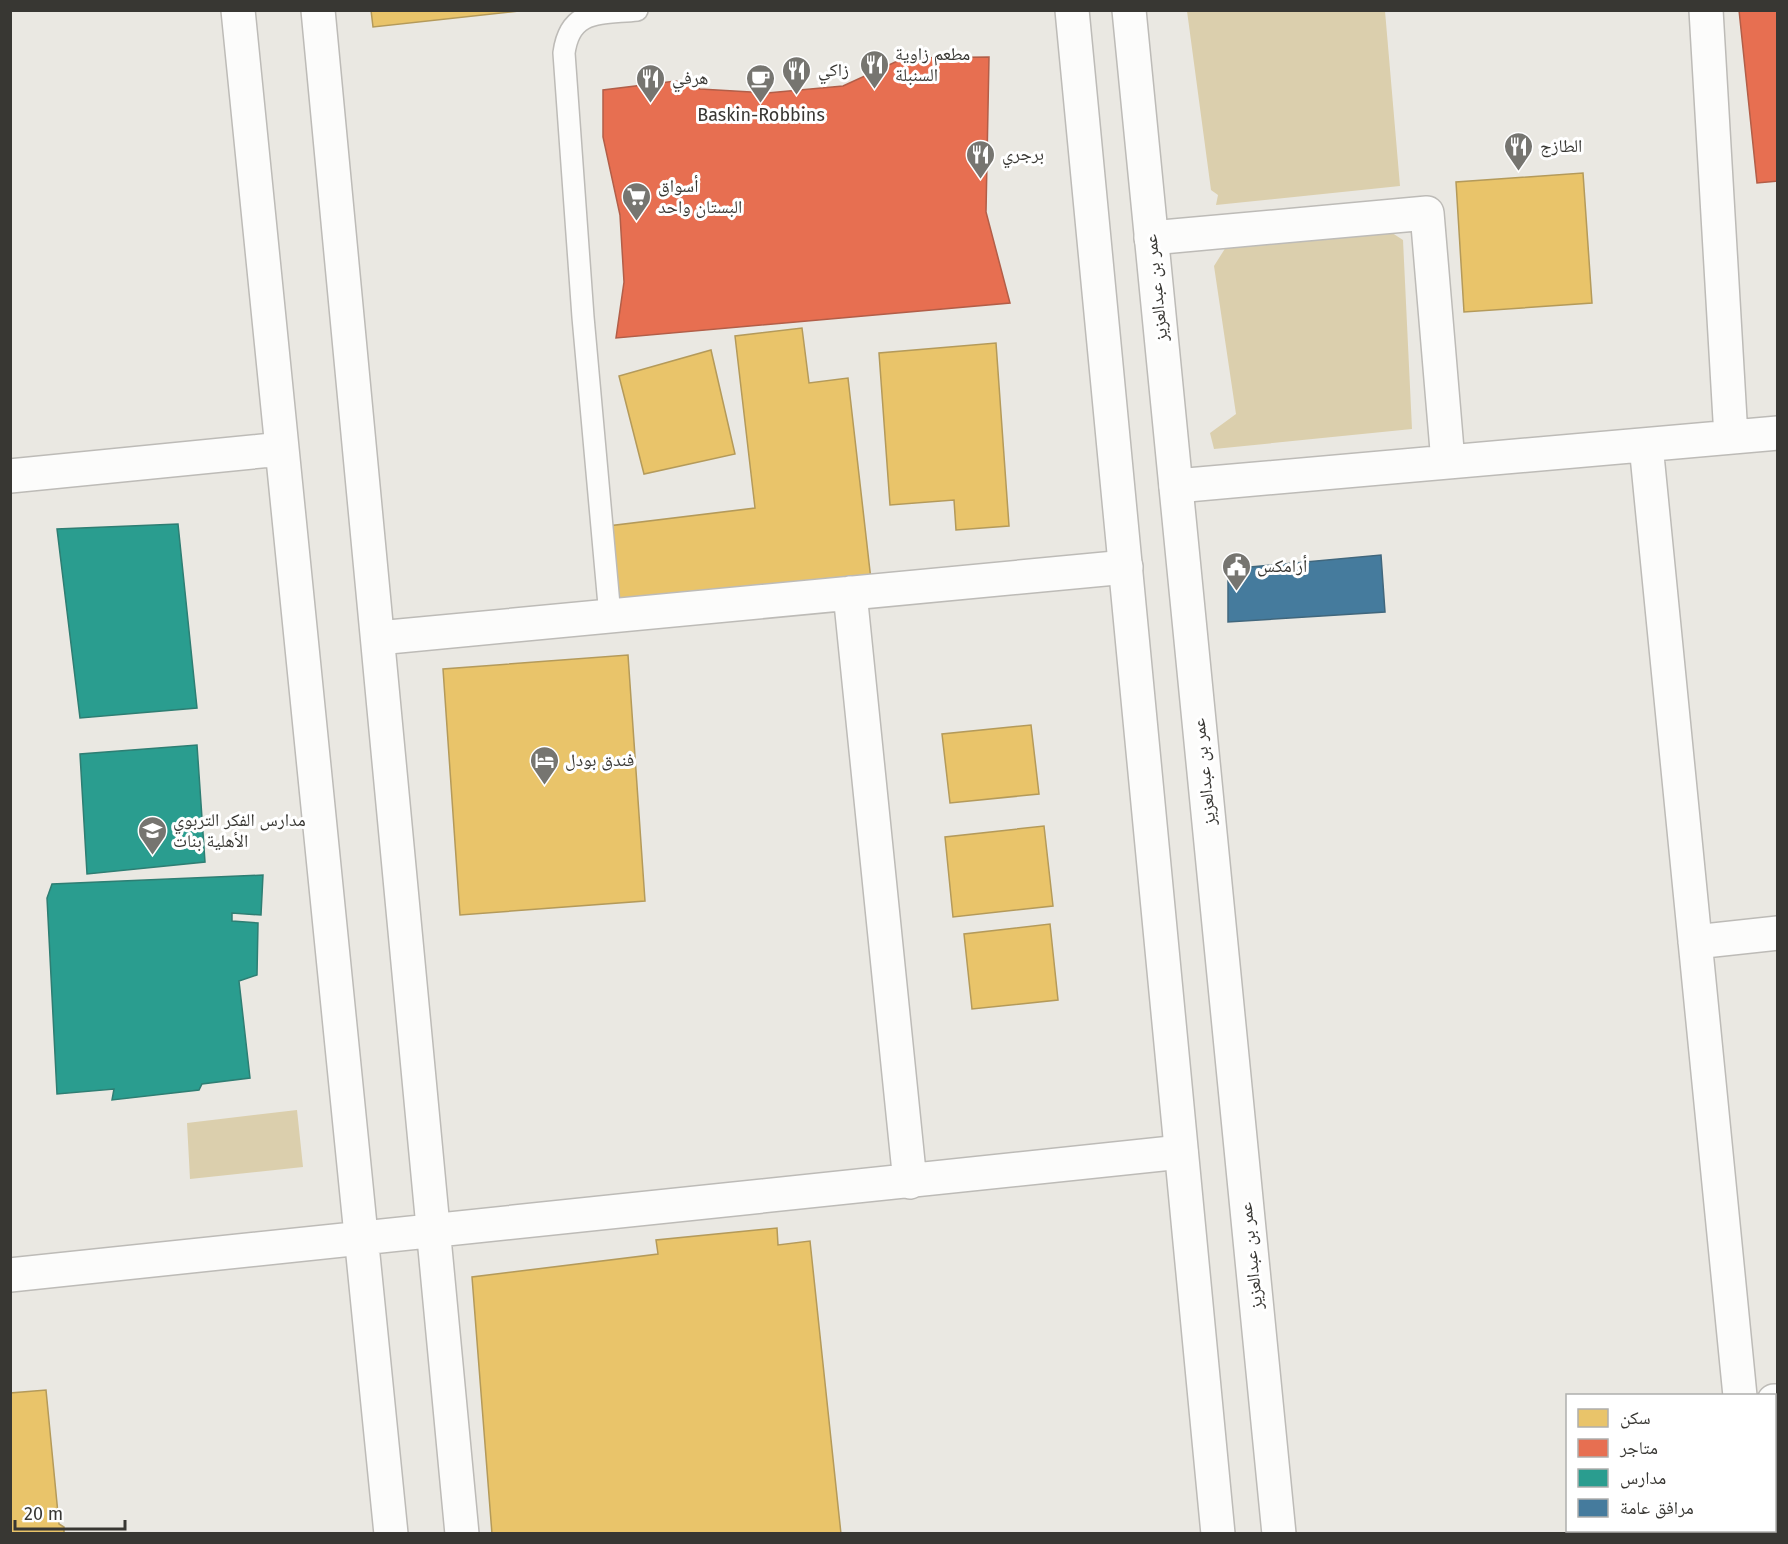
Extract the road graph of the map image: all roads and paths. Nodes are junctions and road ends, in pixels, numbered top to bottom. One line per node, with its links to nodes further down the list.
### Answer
1 (238, 10): 11 (street)
2 (318, 10): 18 (street)
3 (637, 10): 17 (lane)
4 (1072, 10): 15 (street)
5 (1129, 10): 7 (street, عمر بن عبدالعزيز)
6 (1706, 10): 9 (street)
7 (1151, 238): 12 (street); 14 (street, عمر بن عبدالعزيز)
8 (1778, 433): 9 (street)
9 (1731, 437): 10 (street)
10 (1646, 445): 12 (street); 20 (street)
11 (282, 449): 13 (street); 24 (street)
12 (1448, 462): 14 (street)
13 (10, 476)
14 (1176, 486): 30 (street, عمر بن عبدالعزيز)
15 (1126, 567): 16 (street); 21 (street)
16 (850, 593): 17 (street); 22 (street)
17 (610, 616): 18 (street)
18 (378, 638): 23 (street)
19 (1778, 933): 20 (street)
20 (1695, 942): 26 (street)
21 (1181, 1152): 22 (street); 29 (street)
22 (910, 1182): 23 (street)
23 (434, 1230): 24 (street); 28 (street)
24 (360, 1238): 25 (street); 27 (street)
25 (10, 1275)
26 (1740, 1394)
27 (391, 1533)
28 (462, 1533)
29 (1211, 1533)
30 (1279, 1533)

